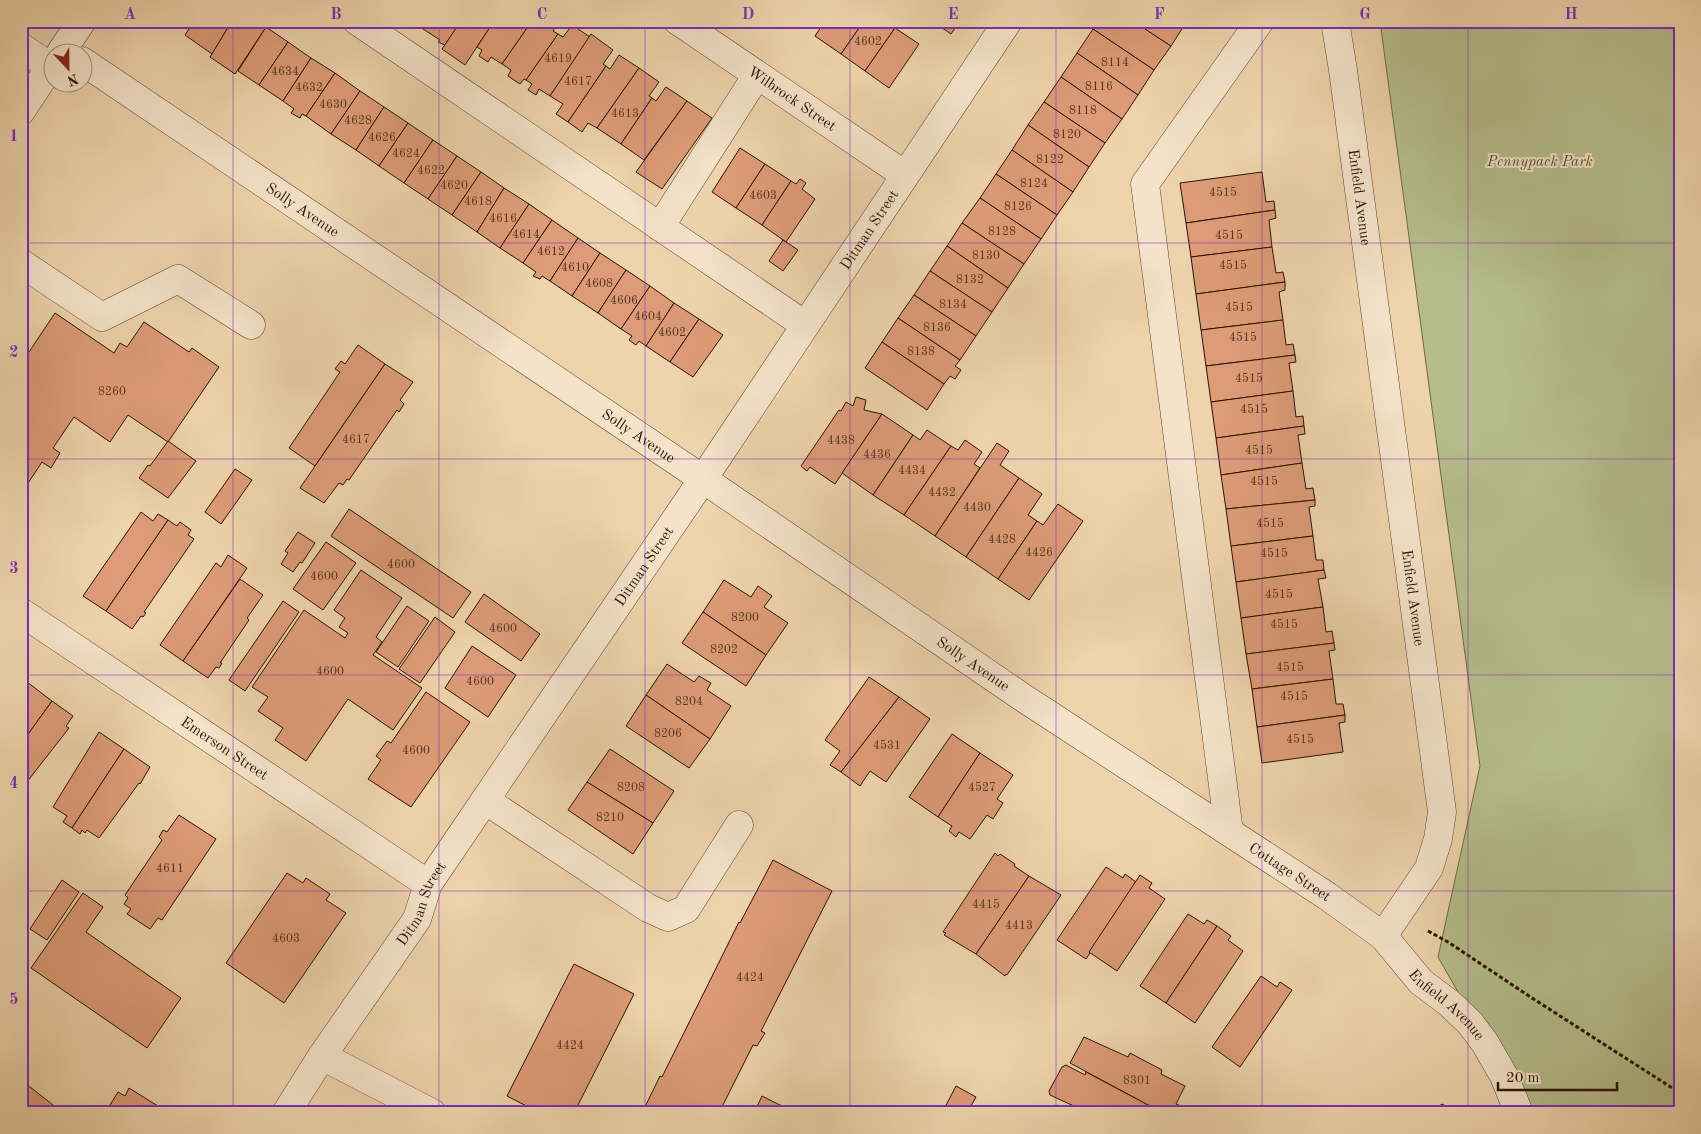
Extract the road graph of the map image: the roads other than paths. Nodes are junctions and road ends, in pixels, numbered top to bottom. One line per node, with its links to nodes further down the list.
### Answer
1 (82, 21): 7 (street)
2 (357, 21): 15 (street)
3 (678, 21): 10 (street, Wilbrock Street)
4 (1260, 21): 24 (street)
5 (1336, 21): 26 (street, Enfield Avenue)
6 (997, 25): 14 (street, Ditman Street)
7 (71, 42)
8 (21, 47): 9 (street, Solly Avenue)
9 (42, 52)
10 (757, 75): 14 (street, Wilbrock Street); 15 (street)
11 (92, 77): 19 (street, Solly Avenue)
12 (42, 84): 13 (street)
13 (21, 111)
14 (904, 175): 18 (street, Ditman Street)
15 (660, 227): 18 (street)
16 (21, 263): 17 (street)
17 (251, 325)
18 (805, 325): 19 (street, Ditman Street)
19 (703, 479): 21 (street, Ditman Street); 22 (street, Solly Avenue)
20 (21, 612): 25 (street, Emerson Street)
21 (485, 800): 23 (street); 25 (street, Ditman Street)
22 (1196, 810): 24 (street, Cottage Street)
23 (739, 825)
24 (1230, 832): 26 (street, Cottage Street)
25 (428, 884): 27 (street, Ditman Street)
26 (1390, 925): 30 (street, Enfield Avenue)
27 (322, 1056): 28 (street, Ditman Street); 29 (street)
28 (286, 1113)
29 (432, 1113)
30 (1518, 1113)

